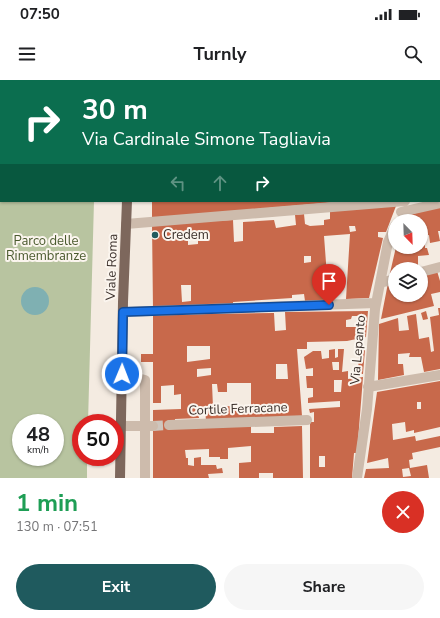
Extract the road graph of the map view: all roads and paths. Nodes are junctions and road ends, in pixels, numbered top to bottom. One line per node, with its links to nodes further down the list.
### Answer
1 (127, 202): 7 (main road, Viale Roma)
2 (393, 202): 7 (street)
3 (405, 202): 5 (street)
4 (440, 203): 6 (street)
5 (400, 214)
6 (405, 214)
7 (126, 224): 14 (main road, Viale Roma)
8 (388, 242): 12 (street, Via Lepanto)
9 (440, 267): 10 (street)
10 (428, 270)
11 (388, 281): 12 (street)
12 (380, 284): 13 (street, Via Lepanto)
13 (376, 303): 14 (street); 17 (street, Via Lepanto)
14 (123, 312): 15 (main road, Viale Roma)
15 (122, 374): 18 (main road, Viale Roma); 22 (street)
16 (440, 375): 17 (street)
17 (368, 387): 26 (street, Via Lepanto)
18 (121, 414)
19 (307, 420): 20 (street, Cortile Ferracane)
20 (169, 425)
21 (124, 426): 22 (street)
22 (149, 426): 25 (street)
23 (120, 466): 24 (main road, Viale Roma)
24 (120, 478)
25 (145, 478)
26 (358, 478)

